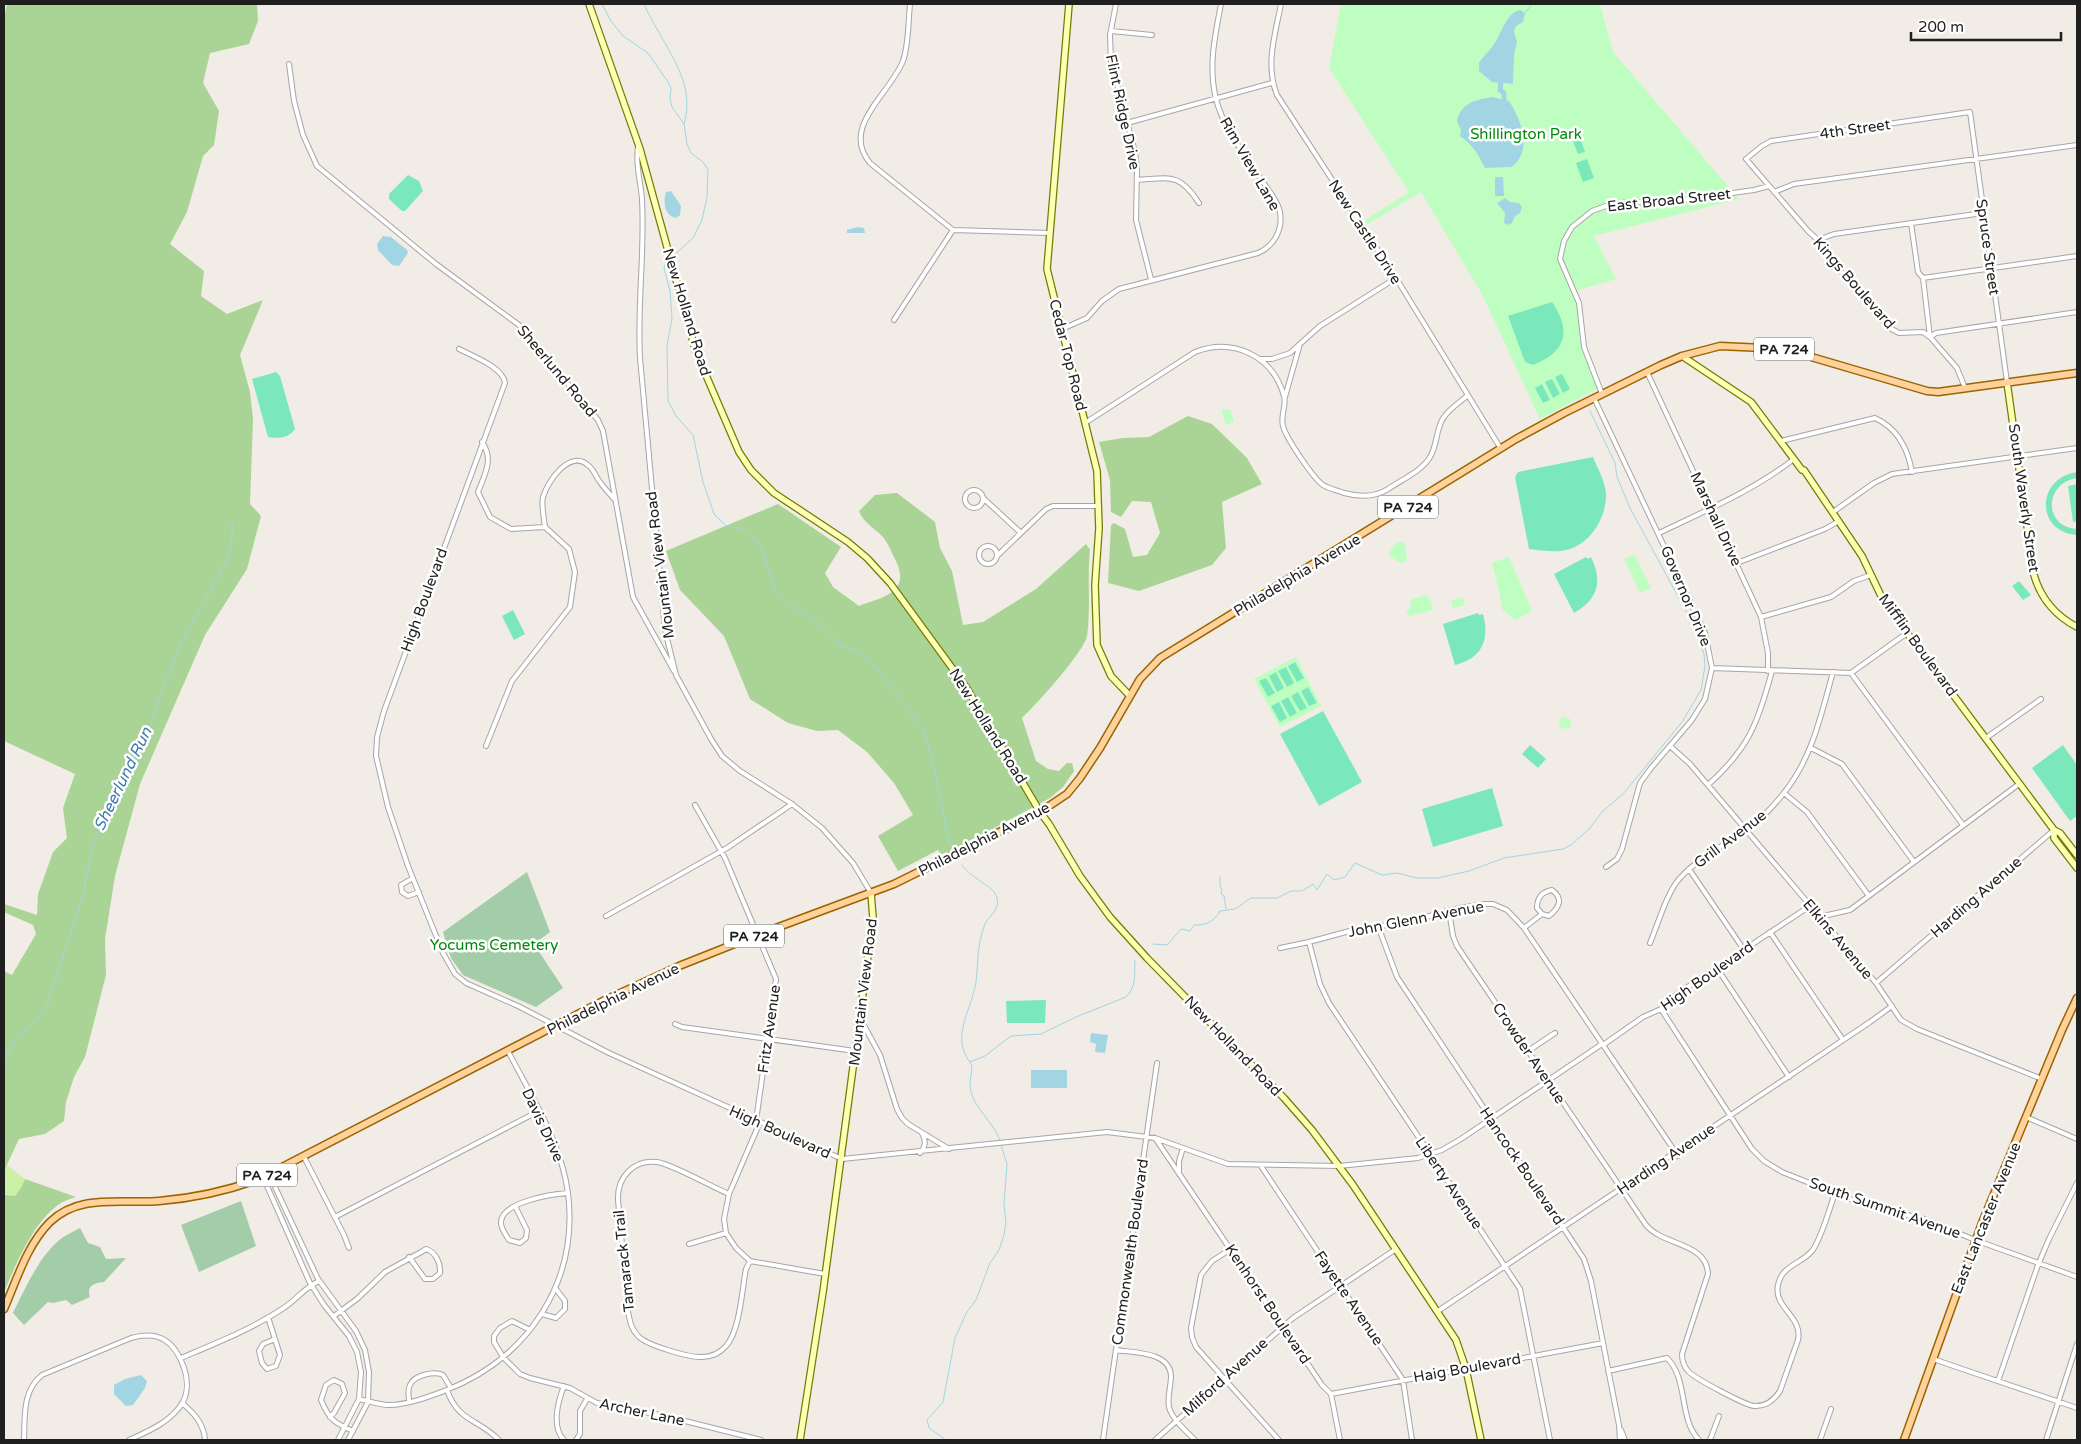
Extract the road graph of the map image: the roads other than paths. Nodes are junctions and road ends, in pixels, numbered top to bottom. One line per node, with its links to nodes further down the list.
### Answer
1 (589, 4): 14 (street, New Holland Road)
2 (910, 4): 24 (street)
3 (1069, 4): 25 (street, Cedar Top Road)
4 (1116, 4): 7 (street, Flint Ridge Drive)
5 (1221, 4): 11 (street, Rim View Lane)
6 (1281, 4): 10 (street, New Castle Drive)
7 (1111, 31): 8 (street); 13 (street, Flint Ridge Drive)
8 (1152, 34)
9 (289, 64): 58 (street, Sheerlund Road)
10 (1272, 83): 11 (street); 29 (street, New Castle Drive)
11 (1216, 98): 13 (street); 31 (street, Rim View Lane)
12 (1970, 112): 16 (street, 4th Street); 17 (street, Spruce Street)
13 (1126, 123): 18 (street, Flint Ridge Drive)
14 (638, 144): 76 (street, Mountain View Road); 88 (street, New Holland Road)
15 (2077, 145): 17 (street)
16 (1746, 159): 19 (street, Kings Boulevard)
17 (1976, 159): 20 (street); 22 (street, Spruce Street)
18 (1137, 180): 21 (street); 31 (street, Flint Ridge Drive)
19 (1769, 186): 20 (street, Kings Boulevard); 45 (street, East Broad Street)
20 (1774, 192): 26 (street, Kings Boulevard)
21 (1199, 203)
22 (1983, 213): 23 (street); 28 (street, Spruce Street)
23 (1911, 223): 26 (street); 30 (street)
24 (953, 230): 25 (street); 33 (street)
25 (1049, 233): 35 (street, Cedar Top Road)
26 (1818, 240): 36 (street, Kings Boulevard)
27 (2077, 256): 28 (street)
28 (1990, 269): 30 (street); 34 (street, Spruce Street)
29 (1396, 278): 37 (street); 46 (street, New Castle Drive)
30 (1923, 278): 36 (street)
31 (1151, 279): 35 (street, Rim View Lane)
32 (2077, 312): 34 (street)
33 (894, 320)
34 (1999, 324): 36 (street); 43 (street, Spruce Street)
35 (1062, 329): 49 (street, Cedar Top Road)
36 (1930, 337): 44 (street)
37 (1300, 344): 40 (street); 47 (street)
38 (459, 348): 51 (street, High Boulevard)
39 (1682, 356): 41 (main road, Philadelphia Avenue / PA 724); 44 (main road, Philadelphia Avenue / PA 724); 50 (street, Mifflin Boulevard)
40 (1260, 359): 47 (street); 49 (street)
41 (1646, 372): 45 (main road, Philadelphia Avenue / PA 724); 60 (street, Marshall Drive)
42 (2077, 373): 43 (main road, Philadelphia Avenue / PA 724)
43 (2007, 382): 44 (main road, Philadelphia Avenue / PA 724); 54 (street, South Waverly Street)
44 (1966, 389)
45 (1602, 394): 48 (main road, Philadelphia Avenue / PA 724)
46 (1468, 395): 47 (street); 53 (street, New Castle Drive)
47 (1285, 398)
48 (1594, 398): 53 (main road, Philadelphia Avenue / PA 724); 65 (street, Governor Drive)
49 (1085, 423): 59 (street, Cedar Top Road)
50 (1780, 440): 55 (street, Mifflin Boulevard); 56 (street)
51 (482, 442): 63 (street); 98 (street, High Boulevard)
52 (2077, 448): 54 (street)
53 (1501, 449): 77 (main road, Philadelphia Avenue / PA 724)
54 (2017, 456): 56 (street); 70 (street, South Waverly Street)
55 (1794, 459): 60 (street); 61 (street, Mifflin Boulevard)
56 (1912, 472): 61 (street)
57 (983, 498): 57 (street); 64 (street)
58 (616, 500): 63 (street); 76 (street, Sheerlund Road)
59 (1099, 506): 64 (street); 77 (street, Cedar Top Road)
60 (1711, 508): 65 (street); 67 (street, Marshall Drive)
61 (1833, 512): 62 (street, Mifflin Boulevard)
62 (1839, 521): 67 (street); 68 (street, Mifflin Boulevard)
63 (545, 527): 80 (street)
64 (1020, 532): 66 (street)
65 (1659, 533): 72 (street, Governor Drive)
66 (997, 556): 66 (street)
67 (1736, 564): 69 (street, Marshall Drive)
68 (1871, 575): 69 (street); 71 (street, Mifflin Boulevard)
69 (1761, 617): 73 (street, Marshall Drive)
70 (2077, 627)
71 (1908, 632): 75 (street); 79 (street, Mifflin Boulevard)
72 (1712, 668): 73 (street); 81 (street, Governor Drive)
73 (1770, 671): 74 (street); 84 (street, Marshall Drive)
74 (1833, 672): 75 (street); 82 (street, Grill Avenue)
75 (1851, 673): 89 (street)
76 (676, 675): 86 (street, Mountain View Road)
77 (1129, 695): 88 (main road, Philadelphia Avenue / PA 724)
78 (2041, 699): 79 (street)
79 (1986, 738): 83 (street, Mifflin Boulevard)
80 (486, 746)
81 (1670, 746): 84 (street, Elkins Avenue); 95 (street, Governor Drive)
82 (1811, 748): 85 (street, Grill Avenue); 94 (street)
83 (2019, 784): 89 (street); 91 (street, Mifflin Boulevard)
84 (1708, 785): 90 (street, Elkins Avenue)
85 (1784, 793): 90 (street, Grill Avenue); 101 (street)
86 (792, 804): 92 (street); 100 (street, Mountain View Road)
87 (695, 805): 92 (street, Fritz Avenue)
88 (1040, 812): 100 (main road, Philadelphia Avenue / PA 724); 151 (street, New Holland Road)
89 (1963, 825): 94 (street)
90 (1746, 830): 97 (street, Grill Avenue); 102 (street, Elkins Avenue)
91 (2054, 830): 93 (street, Mifflin Boulevard); 96 (street, Mifflin Boulevard); 116 (street, Harding Avenue)
92 (721, 852): 105 (street); 110 (street, Fritz Avenue)
93 (2077, 855)
94 (1914, 862): 101 (street)
95 (1606, 866)
96 (2077, 868)
97 (1689, 870): 112 (street, Grill Avenue); 114 (street)
98 (413, 878): 99 (street, High Boulevard); 99 (street)
99 (419, 892): 122 (street, High Boulevard)
100 (871, 893): 110 (main road, Philadelphia Avenue / PA 724); 120 (street, Mountain View Road)
101 (1869, 896): 106 (street)
102 (1810, 906): 106 (street, Elkins Avenue); 109 (street, High Boulevard)
103 (1449, 911): 107 (street, John Glenn Avenue); 108 (street, John Glenn Avenue); 129 (street, Crowder Avenue)
104 (1542, 914): 104 (street); 108 (street)
105 (606, 916)
106 (1819, 917): 116 (street, Elkins Avenue)
107 (1378, 926): 111 (street, John Glenn Avenue); 136 (street, Hancock Boulevard)
108 (1524, 928): 126 (street, John Glenn Avenue)
109 (1770, 932): 114 (street, High Boulevard); 125 (street)
110 (757, 935): 122 (main road, Philadelphia Avenue / PA 724); 124 (street, Fritz Avenue)
111 (1309, 942): 113 (street, John Glenn Avenue); 146 (street, Liberty Avenue)
112 (1650, 943)
113 (1280, 948)
114 (1744, 950): 115 (street, High Boulevard)
115 (1717, 968): 119 (street, High Boulevard); 131 (street)
116 (1876, 983): 118 (street, Elkins Avenue)
117 (2077, 998): 132 (main road, East Lancaster Avenue)
118 (1892, 1006): 125 (street, Harding Avenue); 132 (street, Elkins Avenue)
119 (1661, 1009): 126 (street, High Boulevard); 135 (street, South Summit Avenue)
120 (860, 1018): 128 (street, Mountain View Road); 139 (street)
121 (675, 1024): 124 (street)
122 (555, 1026): 127 (main road, Philadelphia Avenue / PA 724); 138 (street, High Boulevard)
123 (1555, 1033): 129 (street)
124 (767, 1039): 128 (street); 138 (street, Fritz Avenue)
125 (1843, 1040): 131 (street, Harding Avenue)
126 (1603, 1045): 133 (street, High Boulevard); 147 (street, John Glenn Avenue)
127 (508, 1050): 134 (street, Davis Drive); 148 (main road, Philadelphia Avenue / PA 724)
128 (855, 1051): 149 (street, Mountain View Road)
129 (1528, 1051): 133 (street, Crowder Avenue)
130 (1157, 1063): 140 (street, Commonwealth Boulevard)
131 (1789, 1077): 135 (street, Harding Avenue)
132 (2042, 1078): 137 (main road, East Lancaster Avenue)
133 (1548, 1081): 136 (street, High Boulevard); 155 (street, Crowder Avenue)
134 (540, 1111): 157 (street, Davis Drive); 160 (street)
135 (1730, 1116): 147 (street, Harding Avenue); 156 (street, South Summit Avenue)
136 (1490, 1118): 146 (street, High Boulevard); 161 (street, Hancock Boulevard)
137 (2026, 1118): 142 (street); 163 (main road, East Lancaster Avenue)
138 (758, 1122): 149 (street, High Boulevard); 158 (street, Fritz Avenue)
139 (922, 1133): 144 (street); 145 (street)
140 (1146, 1137): 141 (street, High Boulevard); 144 (street, High Boulevard); 189 (street, Commonwealth Boulevard)
141 (1155, 1138): 143 (street, High Boulevard); 152 (street, Kenhorst Boulevard)
142 (2077, 1139)
143 (1183, 1148): 150 (street, High Boulevard); 152 (street)
144 (949, 1149): 145 (street, High Boulevard)
145 (920, 1153): 149 (street, High Boulevard)
146 (1430, 1154): 151 (street, High Boulevard); 171 (street, Liberty Avenue)
147 (1676, 1155): 155 (street, Harding Avenue)
148 (304, 1157): 153 (main road, Philadelphia Avenue / PA 724); 160 (street)
149 (842, 1159): 172 (street, Mountain View Road)
150 (1261, 1166): 151 (street, High Boulevard); 176 (street, Fayette Avenue)
151 (1339, 1166): 166 (street, New Holland Road)
152 (1179, 1174): 167 (street, Kenhorst Boulevard)
153 (266, 1176): 174 (street); 175 (street); 178 (main road, Philadelphia Avenue / PA 724)
154 (2077, 1183): 170 (street)
155 (1621, 1189): 156 (street, Crowder Avenue); 161 (street, Harding Avenue)
156 (1835, 1193): 163 (street, South Summit Avenue)
157 (568, 1194): 159 (street); 177 (street, Davis Drive)
158 (728, 1194): 162 (street, Fritz Avenue); 169 (street, Tamarack Trail)
159 (515, 1206): 159 (street)
160 (335, 1217): 165 (street)
161 (1563, 1228): 171 (street, Harding Avenue); 187 (street, Hancock Boulevard)
162 (726, 1233): 164 (street); 169 (street)
163 (1975, 1240): 170 (street, South Summit Avenue); 193 (main road, East Lancaster Avenue)
164 (689, 1244)
165 (349, 1248)
166 (1396, 1248): 176 (street, Milford Avenue); 180 (street, New Holland Road)
167 (1231, 1249): 184 (street, Kenhorst Boulevard); 196 (street)
168 (410, 1257): 168 (street); 179 (street)
169 (750, 1262): 172 (street)
170 (2040, 1263): 173 (street, South Summit Avenue); 198 (street)
171 (1505, 1267): 180 (street, Harding Avenue); 190 (street, Liberty Avenue)
172 (825, 1274): 225 (street, Mountain View Road)
173 (2077, 1277)
174 (319, 1281): 175 (street); 179 (street)
175 (311, 1284): 182 (street); 183 (street)
176 (1341, 1285): 184 (street, Milford Avenue); 197 (street, Fayette Avenue)
177 (556, 1289): 181 (street, Davis Drive); 181 (street)
178 (4, 1309)
179 (341, 1311): 183 (street); 204 (street)
180 (1438, 1311): 194 (street, New Holland Road)
181 (542, 1314): 185 (street, Davis Drive)
182 (268, 1316): 186 (street); 192 (street)
183 (334, 1316): 202 (street)
184 (1283, 1326): 196 (street, Milford Avenue); 201 (street, Kenhorst Boulevard)
185 (530, 1330): 191 (street, Davis Drive); 191 (street)
186 (275, 1339): 186 (street)
187 (1603, 1342): 190 (street, Haig Boulevard); 195 (street, Hancock Boulevard)
188 (2077, 1344): 206 (street)
189 (1116, 1350): 212 (street); 226 (street, Commonwealth Boulevard)
190 (1534, 1356): 194 (street, Haig Boulevard); 233 (street, Liberty Avenue)
191 (503, 1357): 199 (street, Archer Lane); 200 (street, Davis Drive)
192 (181, 1358): 207 (street); 216 (street)
193 (1932, 1359): 198 (street); 239 (main road, East Lancaster Avenue)
194 (1466, 1369): 197 (street, Haig Boulevard); 232 (street, New Holland Road)
195 (1608, 1371): 213 (street, Hancock Boulevard); 236 (street)
196 (1224, 1378): 212 (street, Milford Avenue); 229 (street)
197 (1403, 1380): 201 (street, Haig Boulevard); 231 (street, Fayette Avenue)
198 (1998, 1381): 206 (street)
199 (564, 1386): 203 (street, Archer Lane); 222 (street)
200 (449, 1389): 205 (street, Davis Drive); 205 (street); 221 (street)
201 (1332, 1394): 230 (street)
202 (359, 1399): 204 (street, Davis Drive); 214 (street)
203 (587, 1399): 223 (street); 224 (street, Archer Lane)
204 (368, 1401): 205 (street, Davis Drive); 215 (street)
205 (409, 1401)
206 (2059, 1402): 208 (street); 240 (street)
207 (182, 1403): 217 (street); 218 (street)
208 (2077, 1408)
209 (1831, 1409): 238 (street)
210 (1719, 1416): 237 (street)
211 (330, 1417): 211 (street); 214 (street)
212 (1177, 1421): 227 (street, Milford Avenue); 228 (street)
213 (1619, 1425): 234 (street, Hancock Boulevard); 235 (street, Hancock Boulevard)
214 (345, 1428): 215 (street); 219 (street)
215 (353, 1431): 220 (street)
216 (24, 1440)
217 (129, 1440)
218 (205, 1440)
219 (338, 1440)
220 (348, 1440)
221 (498, 1440)
222 (564, 1440)
223 (576, 1440)
224 (761, 1440)
225 (800, 1440)
226 (1103, 1440)
227 (1155, 1440)
228 (1195, 1440)
229 (1280, 1440)
230 (1340, 1440)
231 (1412, 1440)
232 (1481, 1440)
233 (1550, 1440)
234 (1620, 1440)
235 (1625, 1440)
236 (1699, 1440)
237 (1710, 1440)
238 (1820, 1440)
239 (1904, 1440)
240 (2046, 1440)

